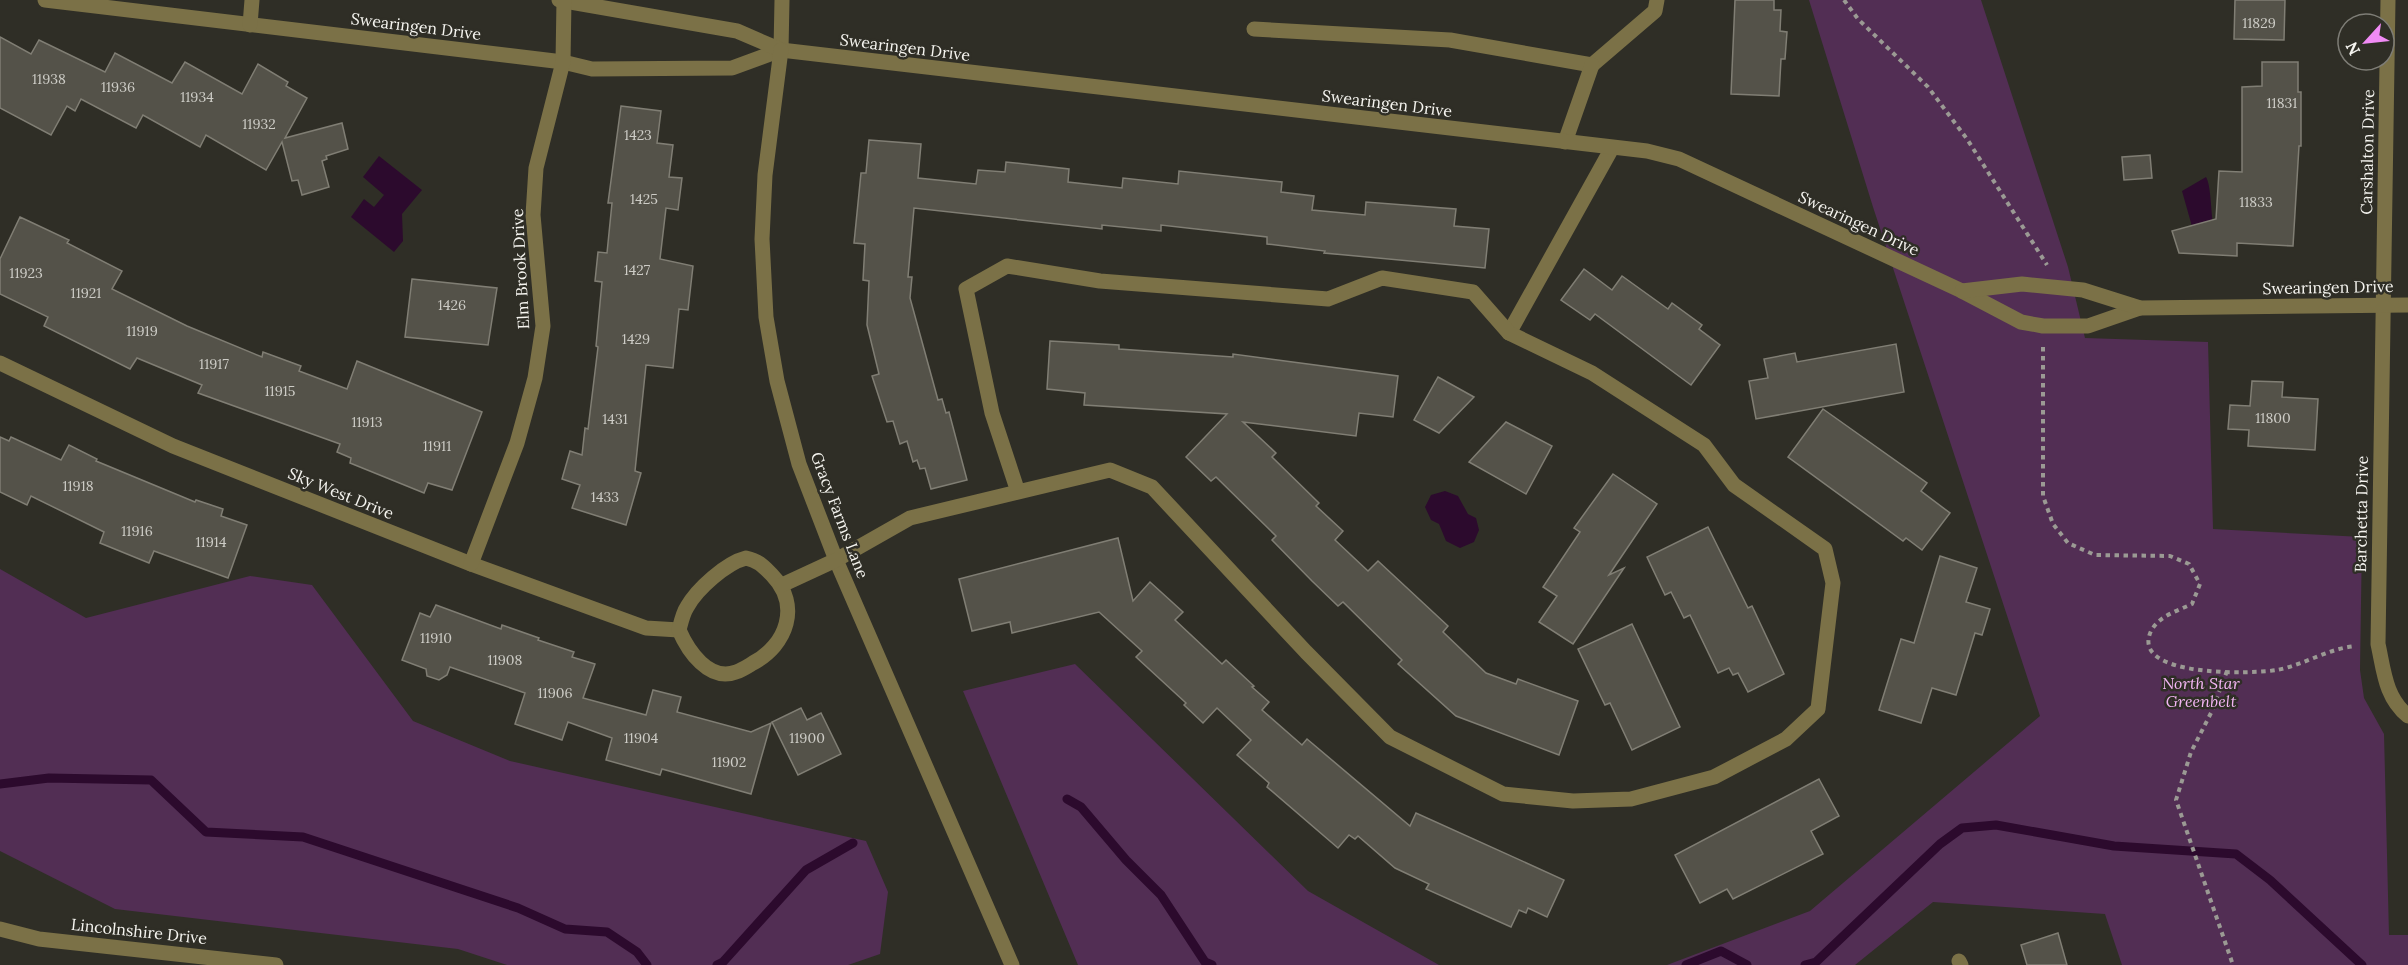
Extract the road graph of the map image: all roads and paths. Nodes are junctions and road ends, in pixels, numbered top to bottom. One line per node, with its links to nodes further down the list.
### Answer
1 (45, 0): 8 (street, Swearingen Drive)
2 (252, 0): 8 (street)
3 (562, 0): 10 (street, Swearingen Drive); 11 (street, Elm Brook Drive)
4 (782, 0): 10 (street, Gracy Farms Lane)
5 (1657, 0): 12 (street)
6 (1844, 0): 15 (path)
7 (2388, 0): 17 (street, Carshalton Drive)
8 (250, 25): 11 (street, Swearingen Drive)
9 (1254, 29): 12 (street)
10 (781, 50): 11 (street, Swearingen Drive); 13 (street, Swearingen Drive); 24 (street, Gracy Farms Lane)
11 (563, 62): 25 (street, Elm Brook Drive)
12 (1592, 65): 13 (street)
13 (1565, 142): 14 (street, Swearingen Drive)
14 (1612, 148): 16 (street, Swearingen Drive); 20 (street)
15 (2046, 272)
16 (1962, 291): 19 (street, Swearingen Drive); 19 (street, Swearingen Drive)
17 (2382, 304): 18 (street, Swearingen Drive); 19 (street, Swearingen Drive); 28 (street, Barchetta Drive)
18 (2408, 305)
19 (2140, 308)
20 (1509, 333): 23 (street); 23 (street)
21 (2043, 340): 29 (path)
22 (0, 363): 25 (street, Sky West Drive)
23 (1018, 492): 24 (street)
24 (836, 560): 26 (street); 33 (street, Gracy Farms Lane)
25 (471, 564): 27 (street, Sky West Drive)
26 (782, 585): 27 (street); 27 (street)
27 (678, 630)
28 (2378, 644): 29 (path); 30 (street, Barchetta Drive)
29 (2227, 671): 34 (path)
30 (2408, 716)
31 (0, 929): 32 (street, Lincolnshire Drive)
32 (276, 965)
33 (1012, 965)
34 (2233, 965)

